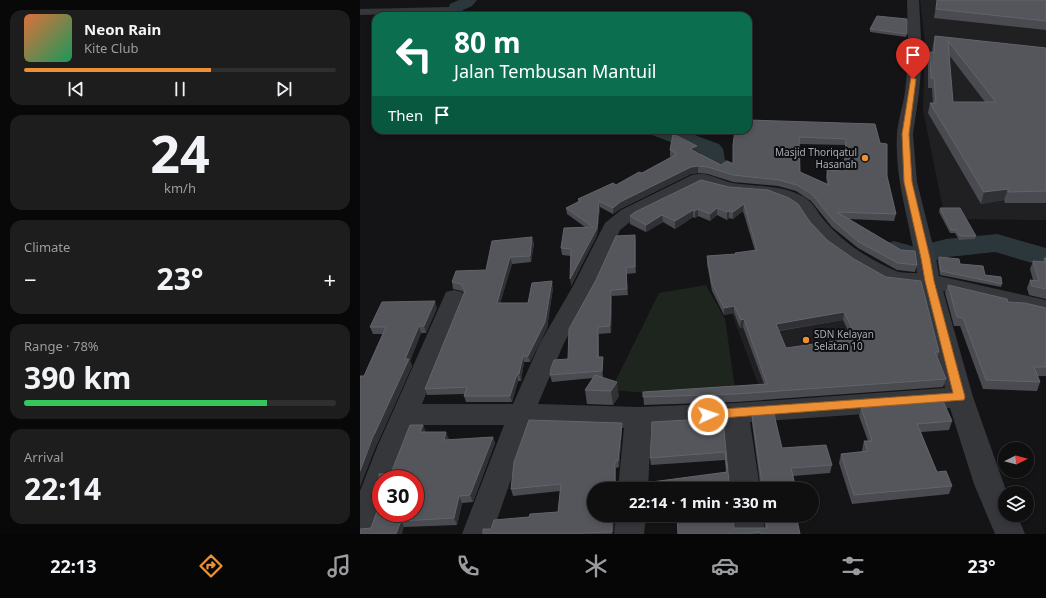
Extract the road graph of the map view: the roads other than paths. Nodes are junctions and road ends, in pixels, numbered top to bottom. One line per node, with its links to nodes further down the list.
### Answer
1 (913, 0): 4 (street)
2 (450, 10): 3 (street)
3 (360, 12)
4 (925, 259): 6 (street); 7 (street); 9 (street)
5 (454, 297): 10 (street)
6 (1046, 308)
7 (960, 397): 8 (street); 20 (street)
8 (736, 413): 11 (street); 13 (street)
9 (521, 414): 10 (street); 11 (street); 17 (street)
10 (405, 415): 16 (street)
11 (638, 418): 12 (street)
12 (633, 482)
13 (744, 482)
14 (630, 522): 18 (street)
15 (749, 522): 19 (street)
16 (360, 529)
17 (477, 534)
18 (629, 534)
19 (750, 534)
20 (1010, 534)

